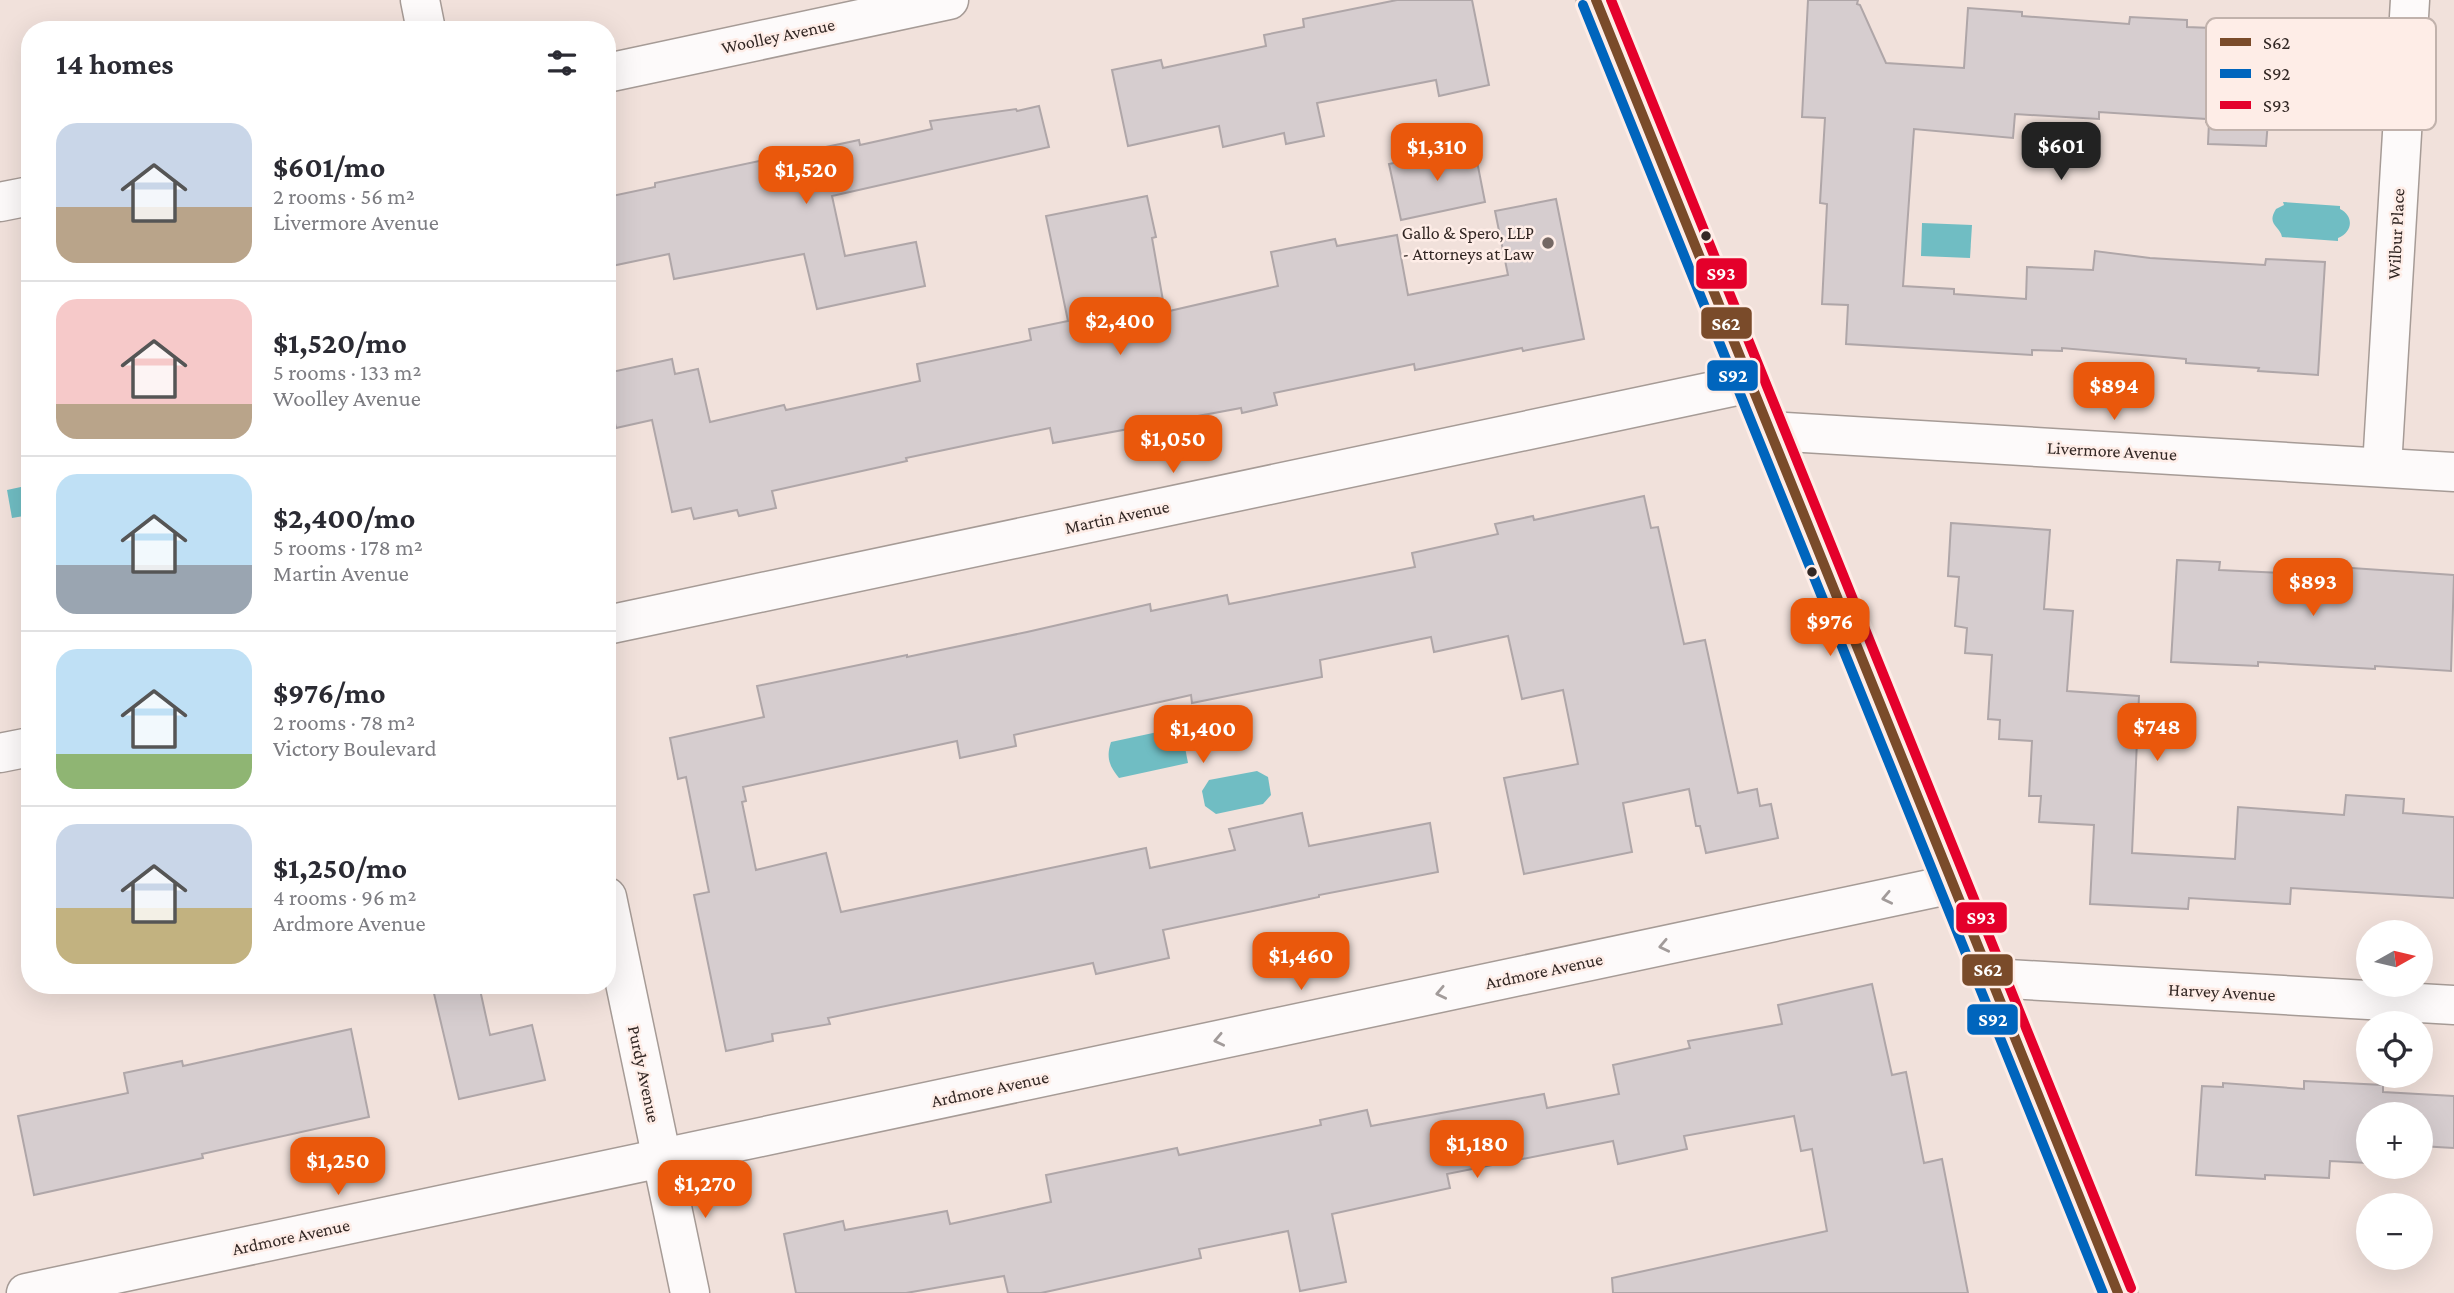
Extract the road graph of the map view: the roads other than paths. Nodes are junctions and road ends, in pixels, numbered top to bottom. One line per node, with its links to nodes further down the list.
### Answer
1 (420, 0): 6 (street)
2 (949, 0): 7 (street, Woolley Avenue)
3 (1596, 0): 11 (street)
4 (2410, 0): 5 (street, Wilbur Place)
5 (2409, 18)
6 (424, 21)
7 (616, 71)
8 (2402, 130): 13 (street, Wilbur Place)
9 (21, 197): 10 (street)
10 (0, 202)
11 (1751, 383): 12 (street); 15 (street, Martin Avenue)
12 (1770, 431): 13 (street, Livermore Avenue); 18 (street)
13 (2382, 467): 14 (street, Livermore Avenue)
14 (2454, 472)
15 (616, 623)
16 (21, 749): 17 (street)
17 (0, 753)
18 (1953, 884): 20 (street); 22 (street, Ardmore Avenue, one-way to 22)
19 (616, 940): 22 (street, Purdy Avenue)
20 (1990, 978): 21 (street, Harvey Avenue); 25 (street)
21 (2454, 1005)
22 (662, 1159): 23 (street, Ardmore Avenue); 24 (street, Purdy Avenue)
23 (26, 1293)
24 (690, 1293)
25 (2118, 1293)

